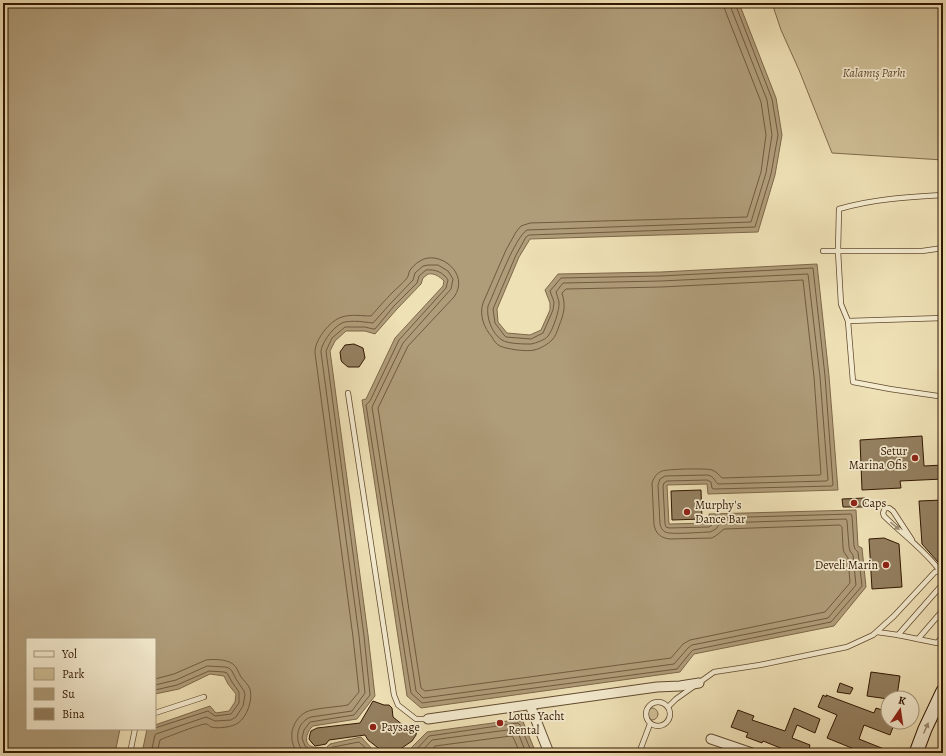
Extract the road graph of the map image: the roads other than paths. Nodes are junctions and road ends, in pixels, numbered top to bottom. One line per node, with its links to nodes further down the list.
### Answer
1 (943, 195): 4 (lane)
2 (943, 248): 4 (lane)
3 (822, 251): 4 (lane)
4 (838, 251): 6 (lane)
5 (943, 318): 6 (lane)
6 (848, 320): 8 (lane)
7 (348, 393): 24 (lane)
8 (943, 396)
9 (912, 540): 9 (lane, one-way to 9); 10 (lane)
10 (941, 570): 13 (lane)
11 (943, 586): 14 (lane)
12 (943, 610): 16 (lane)
13 (878, 632): 14 (lane); 17 (lane)
14 (898, 635): 16 (lane)
15 (943, 636): 16 (lane)
16 (918, 639)
17 (699, 683): 20 (street); 22 (lane)
18 (943, 691): 21 (street)
19 (204, 697): 23 (lane)
20 (530, 705): 24 (street); 29 (street)
21 (940, 706): 32 (street, one-way to 21)
22 (668, 707): 25 (lane); 25 (lane)
23 (156, 713)
24 (428, 719)
25 (650, 724): 30 (lane)
26 (134, 730): 28 (lane)
27 (710, 739): 31 (street)
28 (130, 753)
29 (549, 753)
30 (639, 753)
31 (752, 753)
32 (916, 753)

